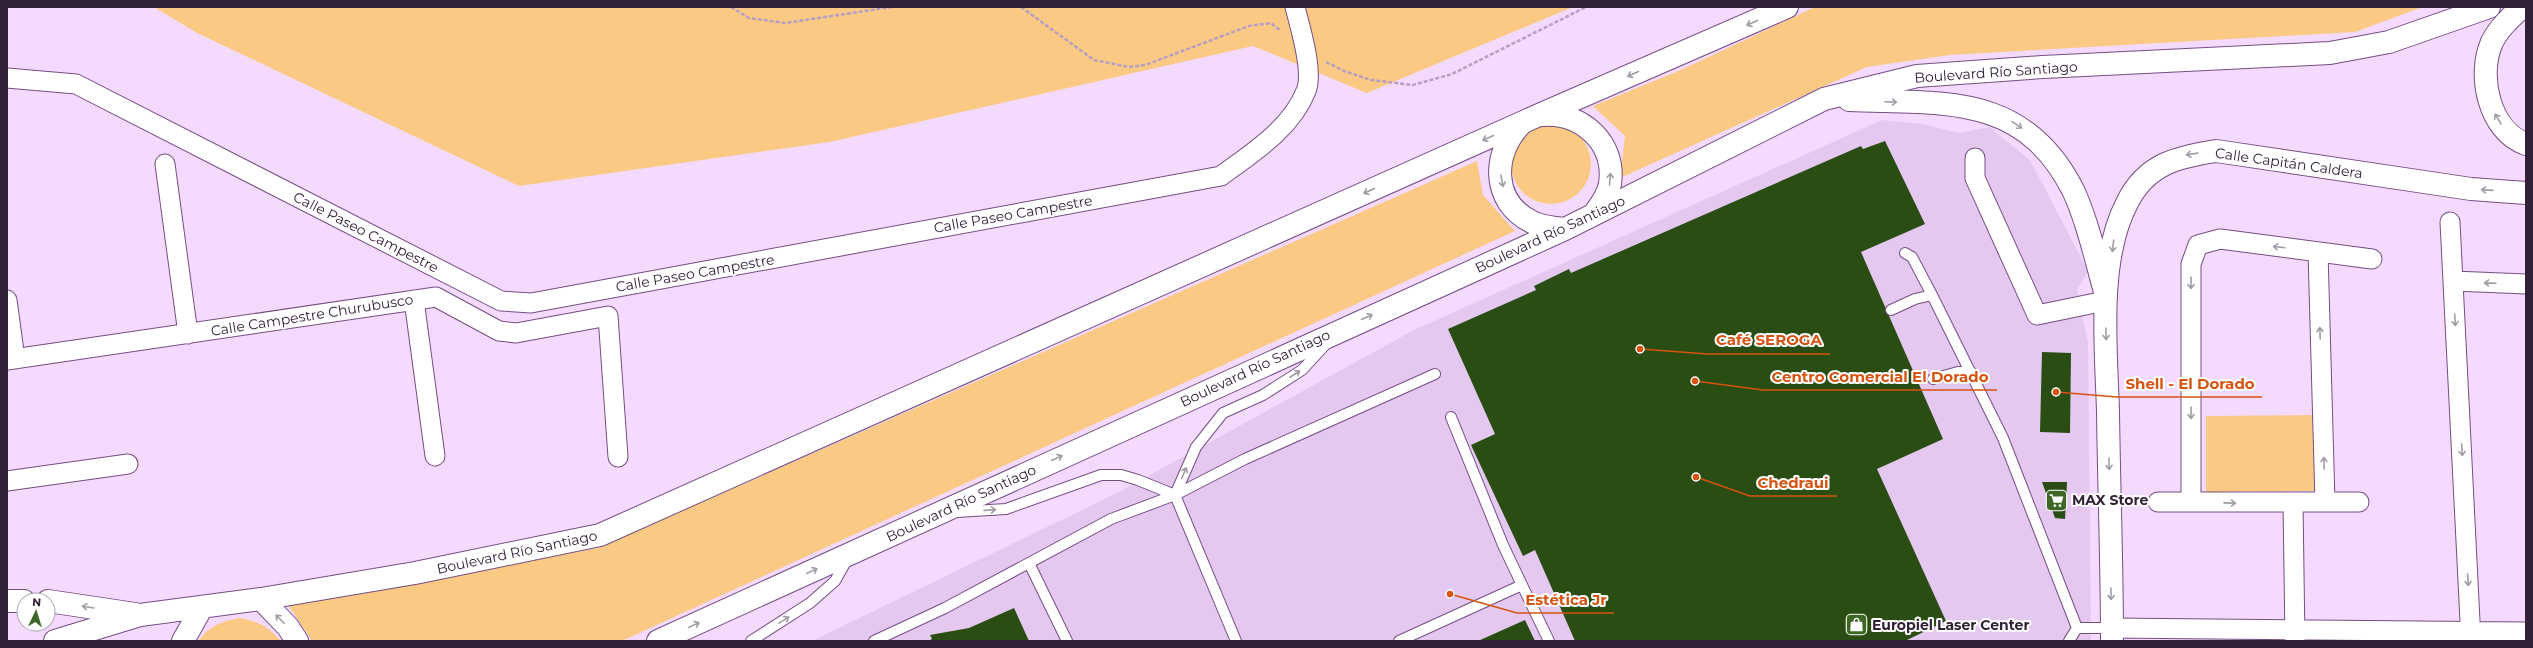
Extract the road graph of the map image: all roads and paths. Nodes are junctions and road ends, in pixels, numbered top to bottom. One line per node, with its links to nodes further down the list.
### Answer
1 (732, 7): 2 (path)
2 (892, 7)
3 (1295, 7): 7 (street, Calle Paseo Campestre)
4 (1788, 7): 9 (main road, Boulevard Río Santiago, one-way to 9)
5 (2489, 7): 8 (main road, Boulevard Río Santiago)
6 (2522, 7): 10 (main road, one-way to 6)
7 (7, 78)
8 (1824, 99): 14 (main road, Boulevard Río Santiago); 23 (main road, one-way to 23)
9 (1531, 119): 14 (main road, one-way to 9); 16 (main road, one-way to 16); 48 (main road, Boulevard Río Santiago, one-way to 48)
10 (2526, 144)
11 (1975, 158): 23 (street)
12 (165, 164): 28 (street)
13 (2526, 193): 23 (main road, Calle Capitán Caldera, one-way to 23)
14 (1594, 214): 16 (main road, Boulevard Río Santiago)
15 (2450, 222): 20 (street)
16 (1565, 229): 27 (main road, Boulevard Río Santiago, one-way to 16)
17 (2318, 252): 19 (street); 40 (street, one-way to 40); 41 (street, one-way to 17)
18 (1905, 253): 22 (lane)
19 (2372, 259)
20 (2453, 281): 21 (street, one-way to 20); 56 (street, one-way to 56)
21 (2526, 284)
22 (1932, 295): 26 (lane); 30 (lane)
23 (2106, 298): 54 (main road, Calle Capitán Caldera, one-way to 54)
24 (7, 300): 29 (street)
25 (414, 300): 28 (street, Calle Campestre Churubusco); 34 (street); 35 (street, Calle Campestre Churubusco)
26 (1891, 310)
27 (1338, 330): 38 (lane, one-way to 27); 44 (main road, Boulevard Río Santiago, one-way to 27)
28 (188, 334): 29 (street, Calle Campestre Churubusco)
29 (11, 359)
30 (1971, 372): 32 (lane); 52 (lane)
31 (1435, 374): 38 (lane)
32 (1933, 379)
33 (1451, 417): 47 (lane)
34 (435, 456)
35 (618, 457)
36 (128, 464): 37 (street)
37 (7, 481)
38 (1175, 495): 44 (lane, one-way to 38); 46 (lane); 64 (lane)
39 (2158, 502): 40 (street)
40 (2191, 502): 43 (street, one-way to 43)
41 (2325, 502): 42 (street); 43 (street)
42 (2359, 502)
43 (2293, 503): 55 (street)
44 (937, 514): 45 (main road, Boulevard Río Santiago)
45 (852, 553): 60 (main road, Boulevard Río Santiago, one-way to 45); 61 (lane, one-way to 45)
46 (1029, 563): 62 (lane); 63 (lane)
47 (1522, 585): 65 (lane); 66 (lane)
48 (261, 599): 50 (main road, Boulevard Río Santiago); 59 (main road, one-way to 48)
49 (56, 602): 51 (main road, one-way to 49)
50 (202, 607): 51 (main road, Boulevard Río Santiago); 58 (main road)
51 (140, 615): 57 (main road, Boulevard Río Santiago)
52 (2077, 628): 54 (lane); 67 (lane)
53 (2526, 632): 56 (street)
54 (2112, 634): 55 (street)
55 (2295, 635): 56 (street)
56 (2471, 636)
57 (55, 641)
58 (182, 641)
59 (297, 641)
60 (658, 641)
61 (751, 641)
62 (874, 641)
63 (1067, 641)
64 (1236, 641)
65 (1400, 641)
66 (1549, 641)
67 (2069, 641)

